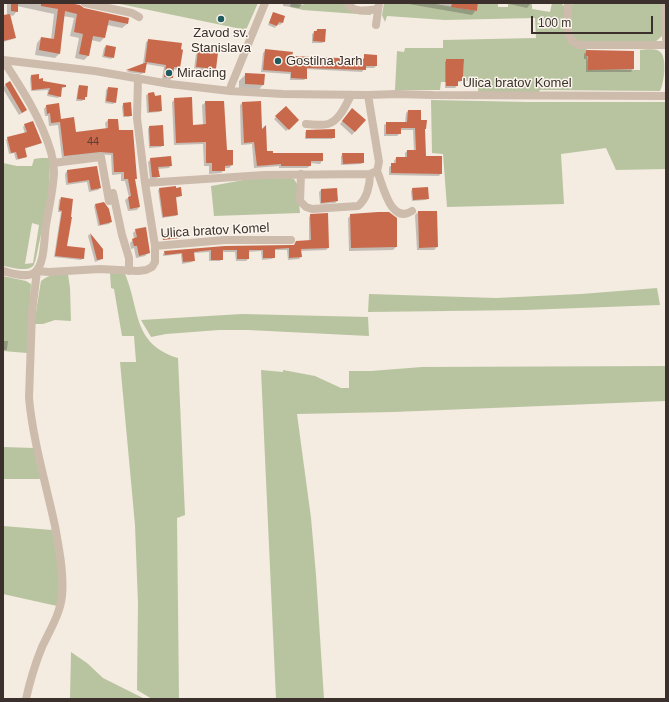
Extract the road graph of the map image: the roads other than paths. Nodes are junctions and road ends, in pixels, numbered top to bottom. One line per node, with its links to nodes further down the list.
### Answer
1 (85, 3): 7 (street)
2 (265, 3): 13 (street)
3 (347, 3): 6 (street)
4 (568, 3): 10 (street)
5 (665, 3): 9 (street)
6 (379, 6): 8 (street)
7 (139, 17)
8 (376, 25)
9 (666, 39)
10 (666, 45)
11 (3, 60): 12 (street, Ulica bratov Komel); 18 (street)
12 (138, 78): 13 (street, Ulica bratov Komel); 22 (street, Ulica bratov Komel)
13 (230, 91): 14 (street, Ulica bratov Komel)
14 (351, 95): 15 (street, Ulica bratov Komel); 17 (street)
15 (368, 95): 16 (street, Ulica bratov Komel); 19 (street)
16 (666, 96)
17 (306, 124)
18 (53, 163): 23 (street); 27 (street)
19 (373, 173): 20 (street); 20 (street); 24 (street)
20 (301, 174): 22 (street)
21 (112, 182): 29 (street)
22 (145, 183): 26 (street, Ulica bratov Komel)
23 (109, 201)
24 (412, 211)
25 (291, 240): 26 (street, Ulica bratov Komel)
26 (154, 246): 29 (street)
27 (37, 270): 28 (street); 29 (street); 30 (street)
28 (3, 271)
29 (129, 271)
30 (26, 699)

